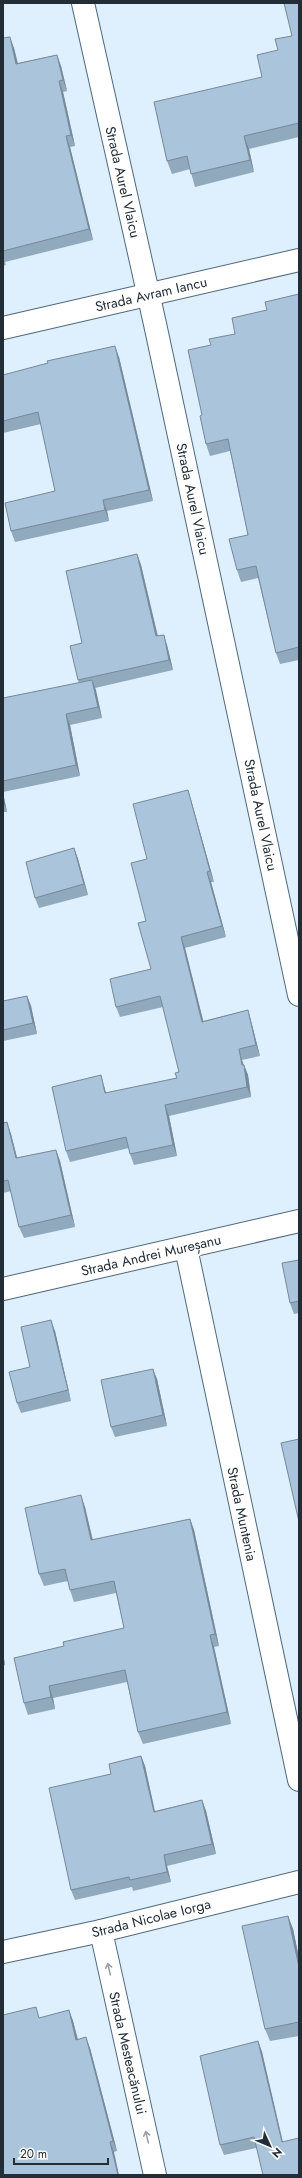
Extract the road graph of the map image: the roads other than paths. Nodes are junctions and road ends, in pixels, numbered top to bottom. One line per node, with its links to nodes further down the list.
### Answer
1 (83, 3): 3 (street, Strada Aurel Vlaicu)
2 (299, 260): 3 (street, Strada Avram Iancu)
3 (148, 294): 4 (street, Strada Avram Iancu); 5 (street, Strada Aurel Vlaicu)
4 (3, 328)
5 (299, 995)
6 (299, 1221): 7 (street, Strada Andrei Mureșanu)
7 (186, 1248): 8 (street, Strada Andrei Mureșanu); 9 (street, Strada Muntenia)
8 (3, 1289)
9 (299, 1780)
10 (299, 1882): 11 (street, Strada Nicolae Iorga)
11 (101, 1931): 12 (street, Strada Nicolae Iorga); 13 (street, Strada Mesteacănului, one-way to 11)
12 (3, 1952)
13 (155, 2175)

